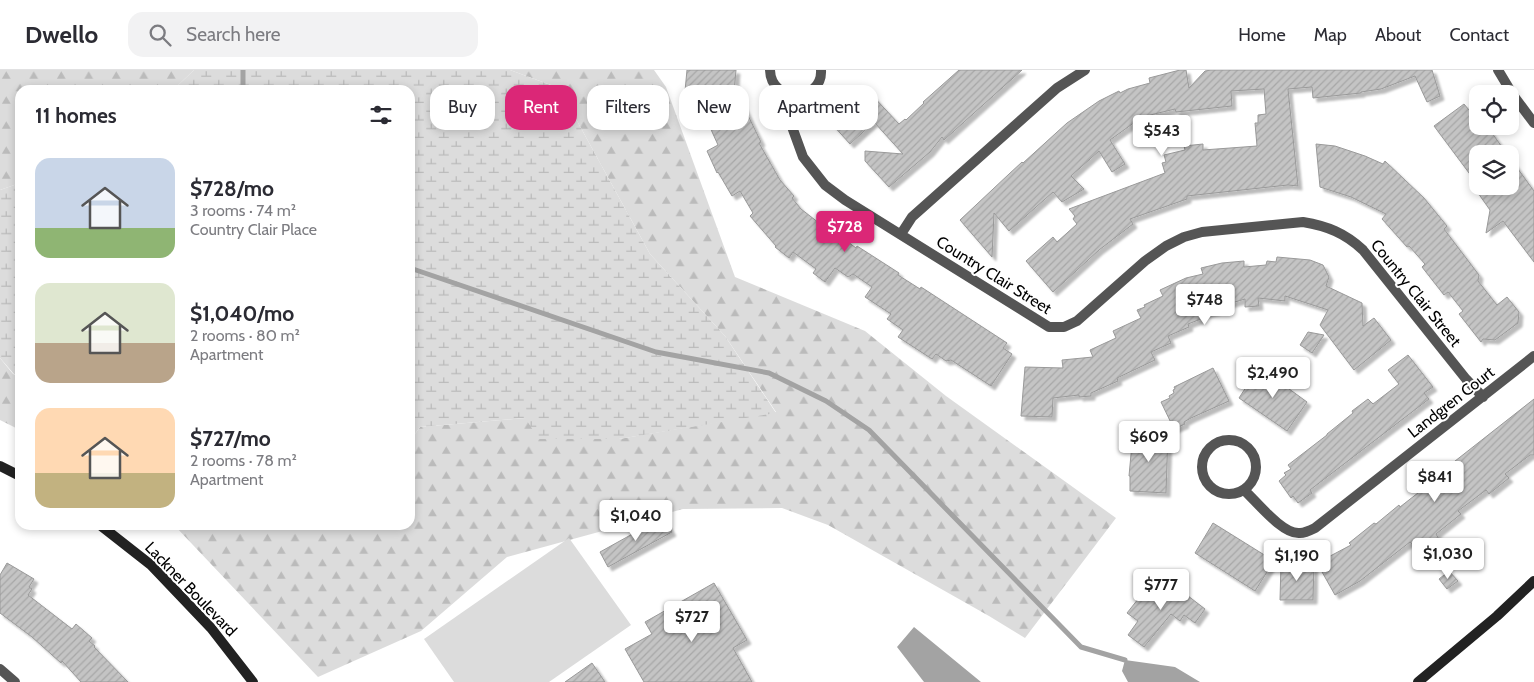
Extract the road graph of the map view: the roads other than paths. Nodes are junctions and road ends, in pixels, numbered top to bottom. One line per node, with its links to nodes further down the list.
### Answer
1 (770, 70): 5 (street)
2 (821, 70): 6 (street)
3 (1085, 70): 9 (street)
4 (1498, 70): 7 (street)
5 (775, 85)
6 (816, 85)
7 (1534, 123)
8 (793, 130): 9 (street, Country Clair Street)
9 (901, 234): 11 (street, Country Clair Street)
10 (1534, 356): 11 (street, Landgren Court)
11 (1483, 397): 14 (street, Landgren Court)
12 (0, 466): 13 (main road)
13 (15, 474)
14 (1244, 490): 14 (street)
15 (106, 530): 19 (main road, Lackner Boulevard)
16 (1534, 581): 20 (main road)
17 (0, 670): 18 (street)
18 (15, 682)
19 (253, 682)
20 (1418, 682)

